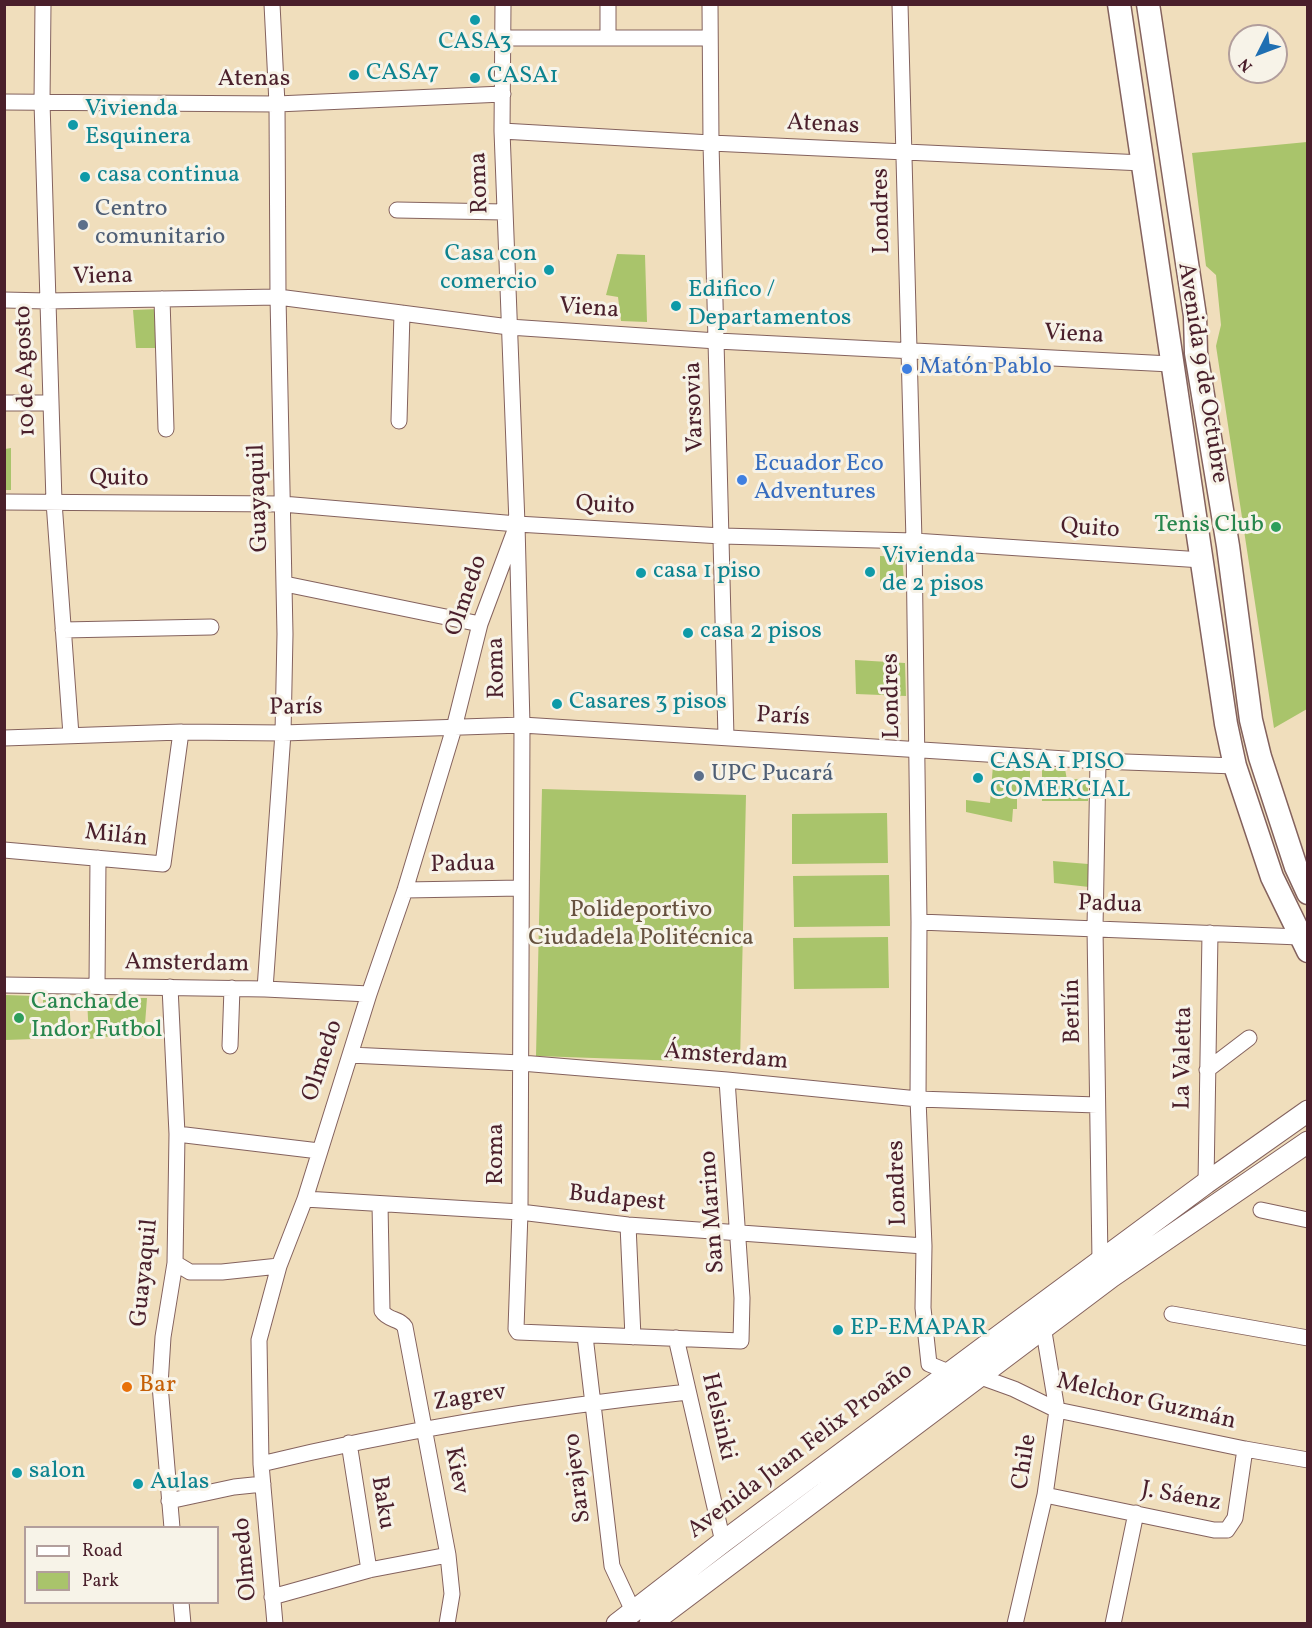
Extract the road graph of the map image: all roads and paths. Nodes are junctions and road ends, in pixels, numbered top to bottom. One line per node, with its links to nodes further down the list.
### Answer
1 (43, 4): 14 (street, 10 de Agosto)
2 (272, 4): 15 (street, Guayaquil)
3 (503, 4): 9 (street, Roma)
4 (608, 4): 10 (street)
5 (710, 4): 11 (street, Varsovia)
6 (900, 4): 18 (street, Londres)
7 (1119, 4): 19 (main road, Avenida 9 de Octubre)
8 (1148, 4): 58 (main road, Avenida 9 de Octubre)
9 (503, 38): 10 (street); 12 (street, Roma)
10 (608, 38): 11 (street)
11 (710, 38): 17 (street, Varsovia)
12 (503, 94): 15 (street, Atenas); 16 (street, Roma)
13 (4, 102): 14 (street, Atenas)
14 (42, 102): 15 (street, Atenas); 25 (street, 10 de Agosto)
15 (277, 104): 22 (street, Guayaquil)
16 (502, 131): 17 (street, Atenas); 21 (street, Roma)
17 (711, 143): 18 (street, Atenas); 28 (street, Varsovia)
18 (904, 153): 19 (street, Atenas); 29 (street, Londres)
19 (1143, 163): 30 (main road, Avenida 9 de Octubre)
20 (397, 210): 21 (street)
21 (504, 212): 27 (street, Roma)
22 (278, 297): 23 (street, Viena); 26 (street, Viena); 37 (street, Guayaquil)
23 (162, 299): 25 (street, Viena); 34 (street)
24 (4, 300): 25 (street, Viena)
25 (47, 301): 32 (street, 10 de Agosto)
26 (402, 313): 27 (street, Viena); 33 (street)
27 (509, 327): 28 (street, Viena); 38 (street, Roma)
28 (717, 341): 29 (street, Viena); 39 (street, Varsovia)
29 (908, 350): 30 (street, Viena); 40 (street, Londres)
30 (1171, 364): 41 (main road, Avenida 9 de Octubre)
31 (4, 403): 32 (street)
32 (51, 403): 35 (street, 10 de Agosto)
33 (399, 421)
34 (166, 429)
35 (54, 501): 36 (street, Quito); 37 (street, Quito); 45 (street, 10 de Agosto)
36 (4, 502)
37 (282, 504): 38 (street, Quito); 42 (street, Guayaquil)
38 (517, 524): 39 (street, Quito); 43 (street, Olmedo); 46 (street, Roma)
39 (722, 536): 40 (street, Quito); 51 (street, Varsovia)
40 (914, 541): 41 (street, Quito); 53 (street, Londres)
41 (1202, 560): 55 (main road, Avenida 9 de Octubre)
42 (285, 584): 43 (street); 49 (street, Guayaquil)
43 (480, 624): 47 (street, Olmedo)
44 (211, 627): 45 (street)
45 (63, 630): 50 (street, 10 de Agosto)
46 (522, 725): 47 (street, París); 51 (street, París); 59 (street, Roma)
47 (454, 728): 49 (street, París); 60 (street, Olmedo)
48 (181, 732): 49 (street, París); 50 (street, París); 57 (street, Milán)
49 (283, 733): 70 (street, Guayaquil)
50 (71, 735): 52 (street, París)
51 (726, 737): 53 (street, París)
52 (4, 738)
53 (916, 748): 54 (street, París); 62 (street, Londres)
54 (1098, 761): 55 (street, París); 63 (street, Berlín)
55 (1235, 766): 65 (main road, Avenida 9 de Octubre)
56 (4, 850): 57 (street, Milán)
57 (98, 858): 67 (street)
58 (1302, 864): 61 (main road, Avenida 9 de Octubre)
59 (521, 888): 60 (street, Padua); 75 (street, Roma)
60 (405, 890): 71 (street, Olmedo)
61 (1308, 893)
62 (919, 922): 63 (street, Padua); 78 (street, Londres)
63 (1095, 928): 64 (street, Padua); 79 (street, Berlín)
64 (1210, 933): 65 (street, Padua); 76 (street, La Valetta)
65 (1304, 944)
66 (4, 984): 67 (street, Amsterdam)
67 (97, 986): 68 (street, Amsterdam)
68 (170, 987): 69 (street, Amsterdam); 81 (street, Guayaquil)
69 (232, 988): 70 (street, Amsterdam); 73 (street)
70 (265, 989): 71 (street, Amsterdam)
71 (369, 994): 74 (street, Olmedo)
72 (1249, 1038): 76 (street)
73 (230, 1046)
74 (350, 1055): 75 (street, Ámsterdam); 83 (street, Olmedo)
75 (521, 1064): 77 (street, Ámsterdam); 88 (street, Roma)
76 (1207, 1070): 84 (street, La Valetta)
77 (727, 1080): 78 (street, Ámsterdam); 91 (street, San Marino)
78 (918, 1099): 79 (street, Ámsterdam); 92 (street, Londres)
79 (1097, 1105): 93 (street, Berlín)
80 (1308, 1111): 84 (street, Avenida Juan Felix Proaño)
81 (177, 1134): 83 (street); 94 (street, Guayaquil)
82 (1308, 1142): 98 (street, Avenida Juan Felix Proaño)
83 (318, 1151): 85 (street, Olmedo)
84 (1206, 1183): 93 (street, Avenida Juan Felix Proaño)
85 (305, 1199): 86 (street, Budapest); 95 (street, Olmedo)
86 (380, 1204): 88 (street, Budapest); 108 (street, Kiev)
87 (1262, 1210): 89 (street)
88 (520, 1212): 90 (street, Budapest); 99 (street, Roma)
89 (1308, 1220)
90 (628, 1225): 91 (street, Budapest); 100 (street)
91 (738, 1232): 92 (street, Budapest); 101 (street, San Marino)
92 (924, 1246): 103 (street, Londres)
93 (1100, 1262): 96 (street, Avenida Juan Felix Proaño)
94 (175, 1263): 95 (street); 115 (street, Guayaquil)
95 (279, 1266): 112 (street, Olmedo)
96 (1039, 1306): 98 (street, Chile); 103 (street, Avenida Juan Felix Proaño)
97 (1172, 1314): 102 (street)
98 (1043, 1328): 104 (street, Avenida Juan Felix Proaño); 107 (street, Chile)
99 (585, 1336): 100 (street); 106 (street, Sarajevo)
100 (633, 1337): 101 (street)
101 (676, 1338): 105 (street, Helsinki)
102 (1308, 1338)
103 (951, 1373): 104 (street, Melchor Guzmán); 118 (street, Avenida Juan Felix Proaño)
104 (978, 1376): 107 (street, Melchor Guzmán); 123 (street, Avenida Juan Felix Proaño)
105 (688, 1392): 106 (street, Zagrev); 118 (street, Helsinki)
106 (592, 1402): 108 (street, Zagrev); 123 (street, Sarajevo)
107 (1057, 1410): 110 (street, Melchor Guzmán); 114 (street, Chile)
108 (424, 1430): 109 (street, Zagrev); 119 (street, Kiev)
109 (349, 1443): 112 (street, Zagrev); 120 (street, Baku)
110 (1245, 1449): 111 (street, Melchor Guzmán); 116 (street, J. Sáenz)
111 (1308, 1460)
112 (261, 1464): 113 (street, Olmedo)
113 (263, 1484): 115 (street); 121 (street, Olmedo)
114 (1045, 1495): 116 (street, J. Sáenz); 127 (street, Chile)
115 (168, 1501): 117 (street, Guayaquil)
116 (1136, 1513): 128 (street)
117 (172, 1526)
118 (723, 1542): 123 (street, Avenida Juan Felix Proaño)
119 (448, 1555): 120 (street); 126 (street, Kiev)
120 (369, 1570): 121 (street)
121 (272, 1597): 125 (street, Olmedo)
122 (181, 1604): 124 (street)
123 (634, 1619)
124 (183, 1623)
125 (275, 1623)
126 (447, 1623)
127 (1015, 1623)
128 (1113, 1623)

